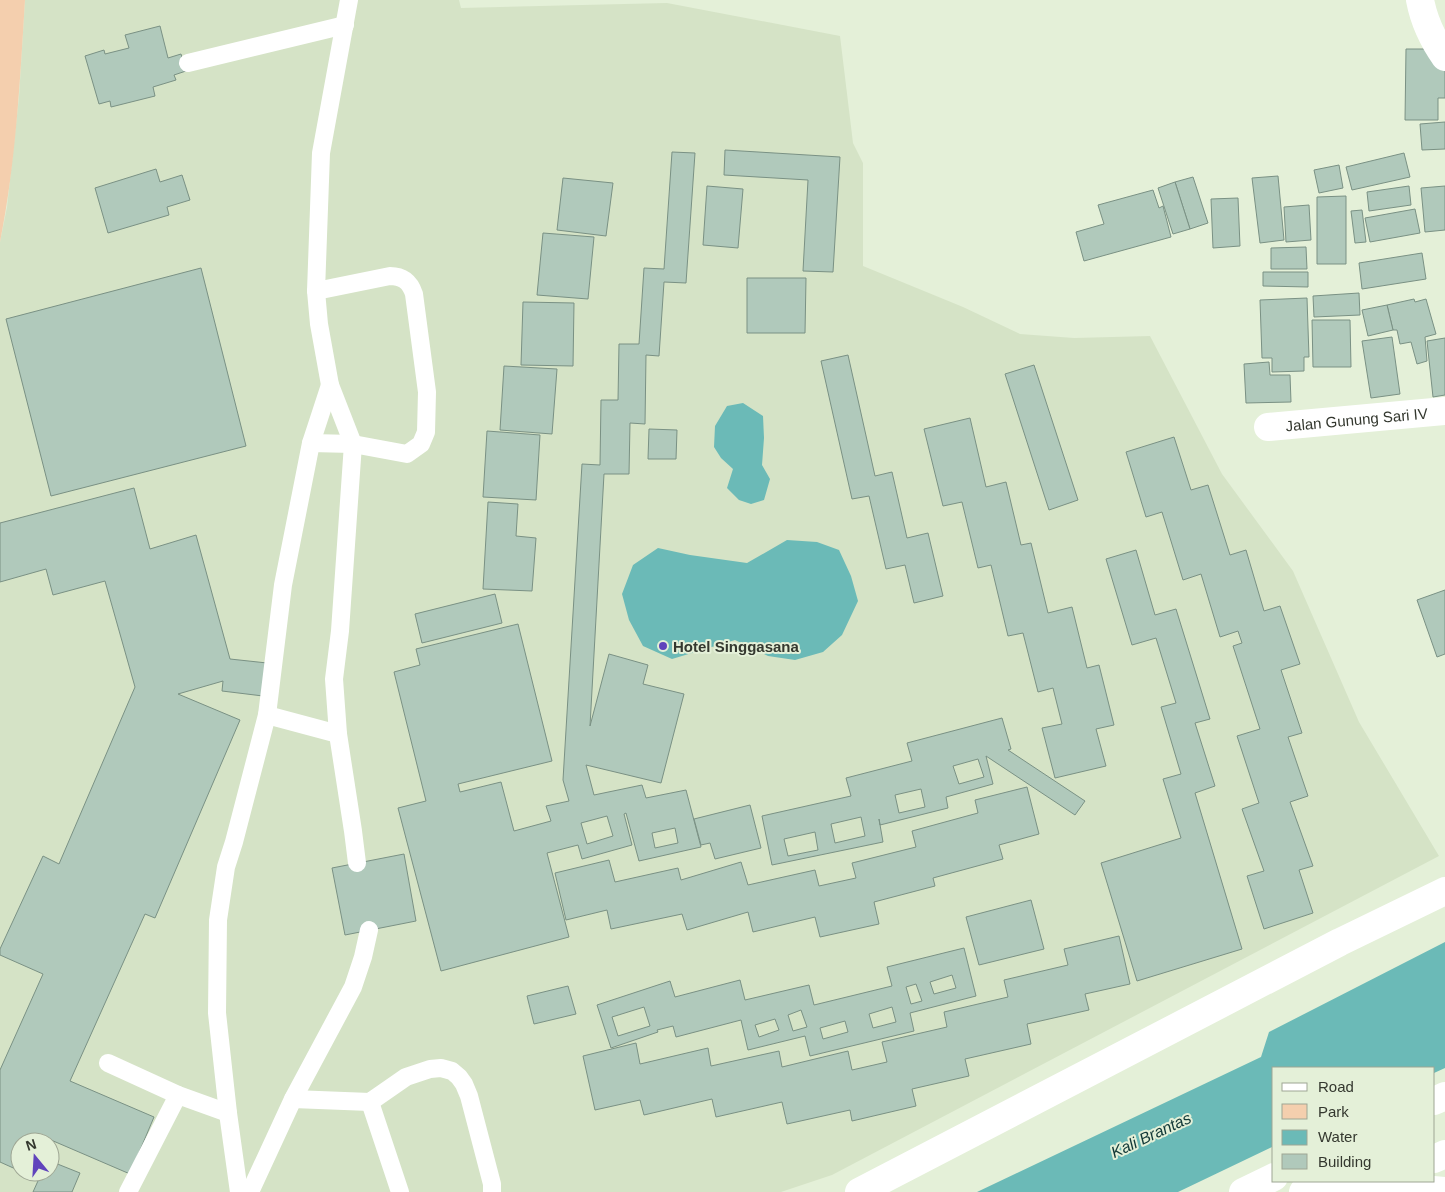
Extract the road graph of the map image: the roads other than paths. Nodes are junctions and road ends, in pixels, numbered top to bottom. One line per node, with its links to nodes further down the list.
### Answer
1 (349, 0): 3 (lane)
2 (1420, 0): 4 (street)
3 (345, 25): 5 (lane); 6 (lane)
4 (1445, 57)
5 (188, 62)
6 (316, 291): 7 (lane); 11 (lane)
7 (330, 385): 10 (lane); 11 (lane)
8 (1445, 411): 9 (street, Jalan Gunung Sari IV)
9 (1268, 427)
10 (311, 443): 11 (lane); 12 (lane)
11 (352, 444): 13 (lane)
12 (267, 715): 13 (lane); 21 (lane)
13 (338, 734): 14 (lane)
14 (357, 863)
15 (1445, 892): 30 (street)
16 (369, 930): 19 (lane)
17 (108, 1063): 18 (lane)
18 (178, 1095): 21 (lane); 25 (lane)
19 (293, 1099): 20 (lane); 27 (lane)
20 (370, 1102): 28 (lane); 29 (lane)
21 (228, 1113): 26 (lane)
22 (1272, 1178): 31 (street)
23 (1379, 1186): 24 (street); 32 (street)
24 (1445, 1191)
25 (128, 1192)
26 (239, 1192)
27 (250, 1192)
28 (400, 1192)
29 (492, 1192)
30 (860, 1192)
31 (1243, 1192)
32 (1303, 1192)

